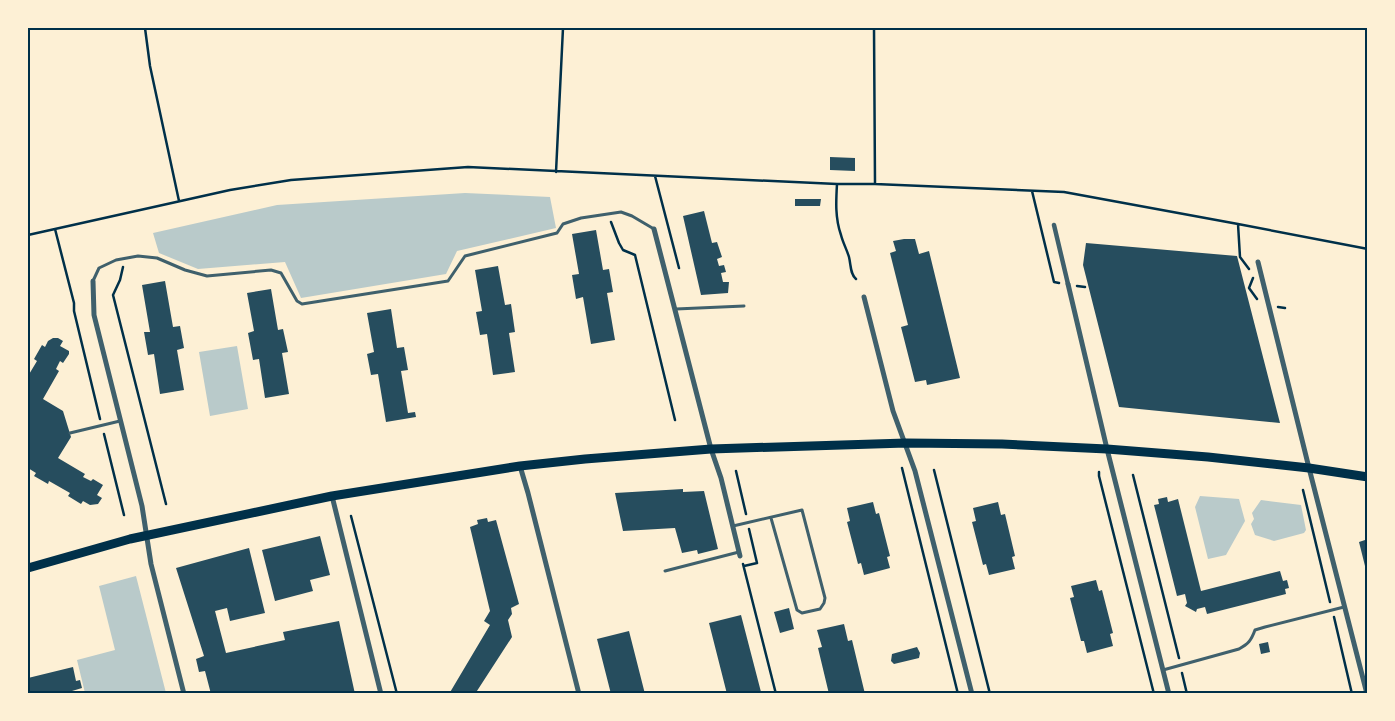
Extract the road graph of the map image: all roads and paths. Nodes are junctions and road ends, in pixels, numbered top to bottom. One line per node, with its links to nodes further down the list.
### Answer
1 (145, 28): 9 (path)
2 (562, 28): 4 (path)
3 (874, 28): 7 (path)
4 (556, 172): 5 (path); 9 (path)
5 (655, 176): 6 (path); 19 (path)
6 (837, 184): 7 (path); 21 (path)
7 (875, 184): 8 (path)
8 (1032, 191): 11 (path); 22 (path)
9 (179, 201): 13 (path)
10 (603, 220): 28 (path)
11 (1238, 224): 16 (path); 25 (path)
12 (1054, 225): 23 (street)
13 (55, 229): 15 (path); 30 (path)
14 (654, 229): 20 (lane); 27 (street)
15 (28, 235)
16 (1368, 249)
17 (1258, 262): 37 (street)
18 (129, 264): 44 (path)
19 (679, 268)
20 (94, 280): 29 (street)
21 (856, 280)
22 (1054, 282)
23 (1068, 284): 34 (street)
24 (864, 296): 32 (street)
25 (1260, 303)
26 (744, 306): 27 (lane)
27 (676, 309): 33 (street)
28 (675, 420)
29 (121, 421): 30 (lane); 49 (street)
30 (102, 426): 31 (lane); 45 (path)
31 (70, 434)
32 (906, 443): 33 (main road); 34 (main road); 63 (street)
33 (711, 449): 35 (main road); 48 (street)
34 (1107, 449): 37 (main road); 56 (street)
35 (520, 466): 43 (main road); 60 (street)
36 (902, 468): 62 (path)
37 (1309, 468): 41 (main road); 53 (street)
38 (934, 470): 64 (path)
39 (1099, 472): 65 (path)
40 (1133, 475): 55 (path)
41 (1368, 477)
42 (1303, 490): 54 (path)
43 (332, 496): 49 (main road); 58 (street)
44 (166, 504)
45 (124, 515)
46 (351, 516): 59 (path)
47 (771, 518): 47 (lane); 48 (lane)
48 (733, 526): 50 (street)
49 (146, 536): 51 (main road); 57 (street)
50 (740, 554): 52 (lane); 61 (path)
51 (28, 568)
52 (665, 571)
53 (1345, 607): 54 (lane); 69 (street)
54 (1332, 610): 55 (lane); 68 (path)
55 (1180, 665): 56 (lane); 67 (path)
56 (1163, 670): 66 (street)
57 (184, 694)
58 (382, 694)
59 (396, 694)
60 (579, 694)
61 (776, 694)
62 (958, 694)
63 (972, 694)
64 (990, 694)
65 (1154, 694)
66 (1169, 694)
67 (1187, 694)
68 (1352, 694)
69 (1367, 694)

